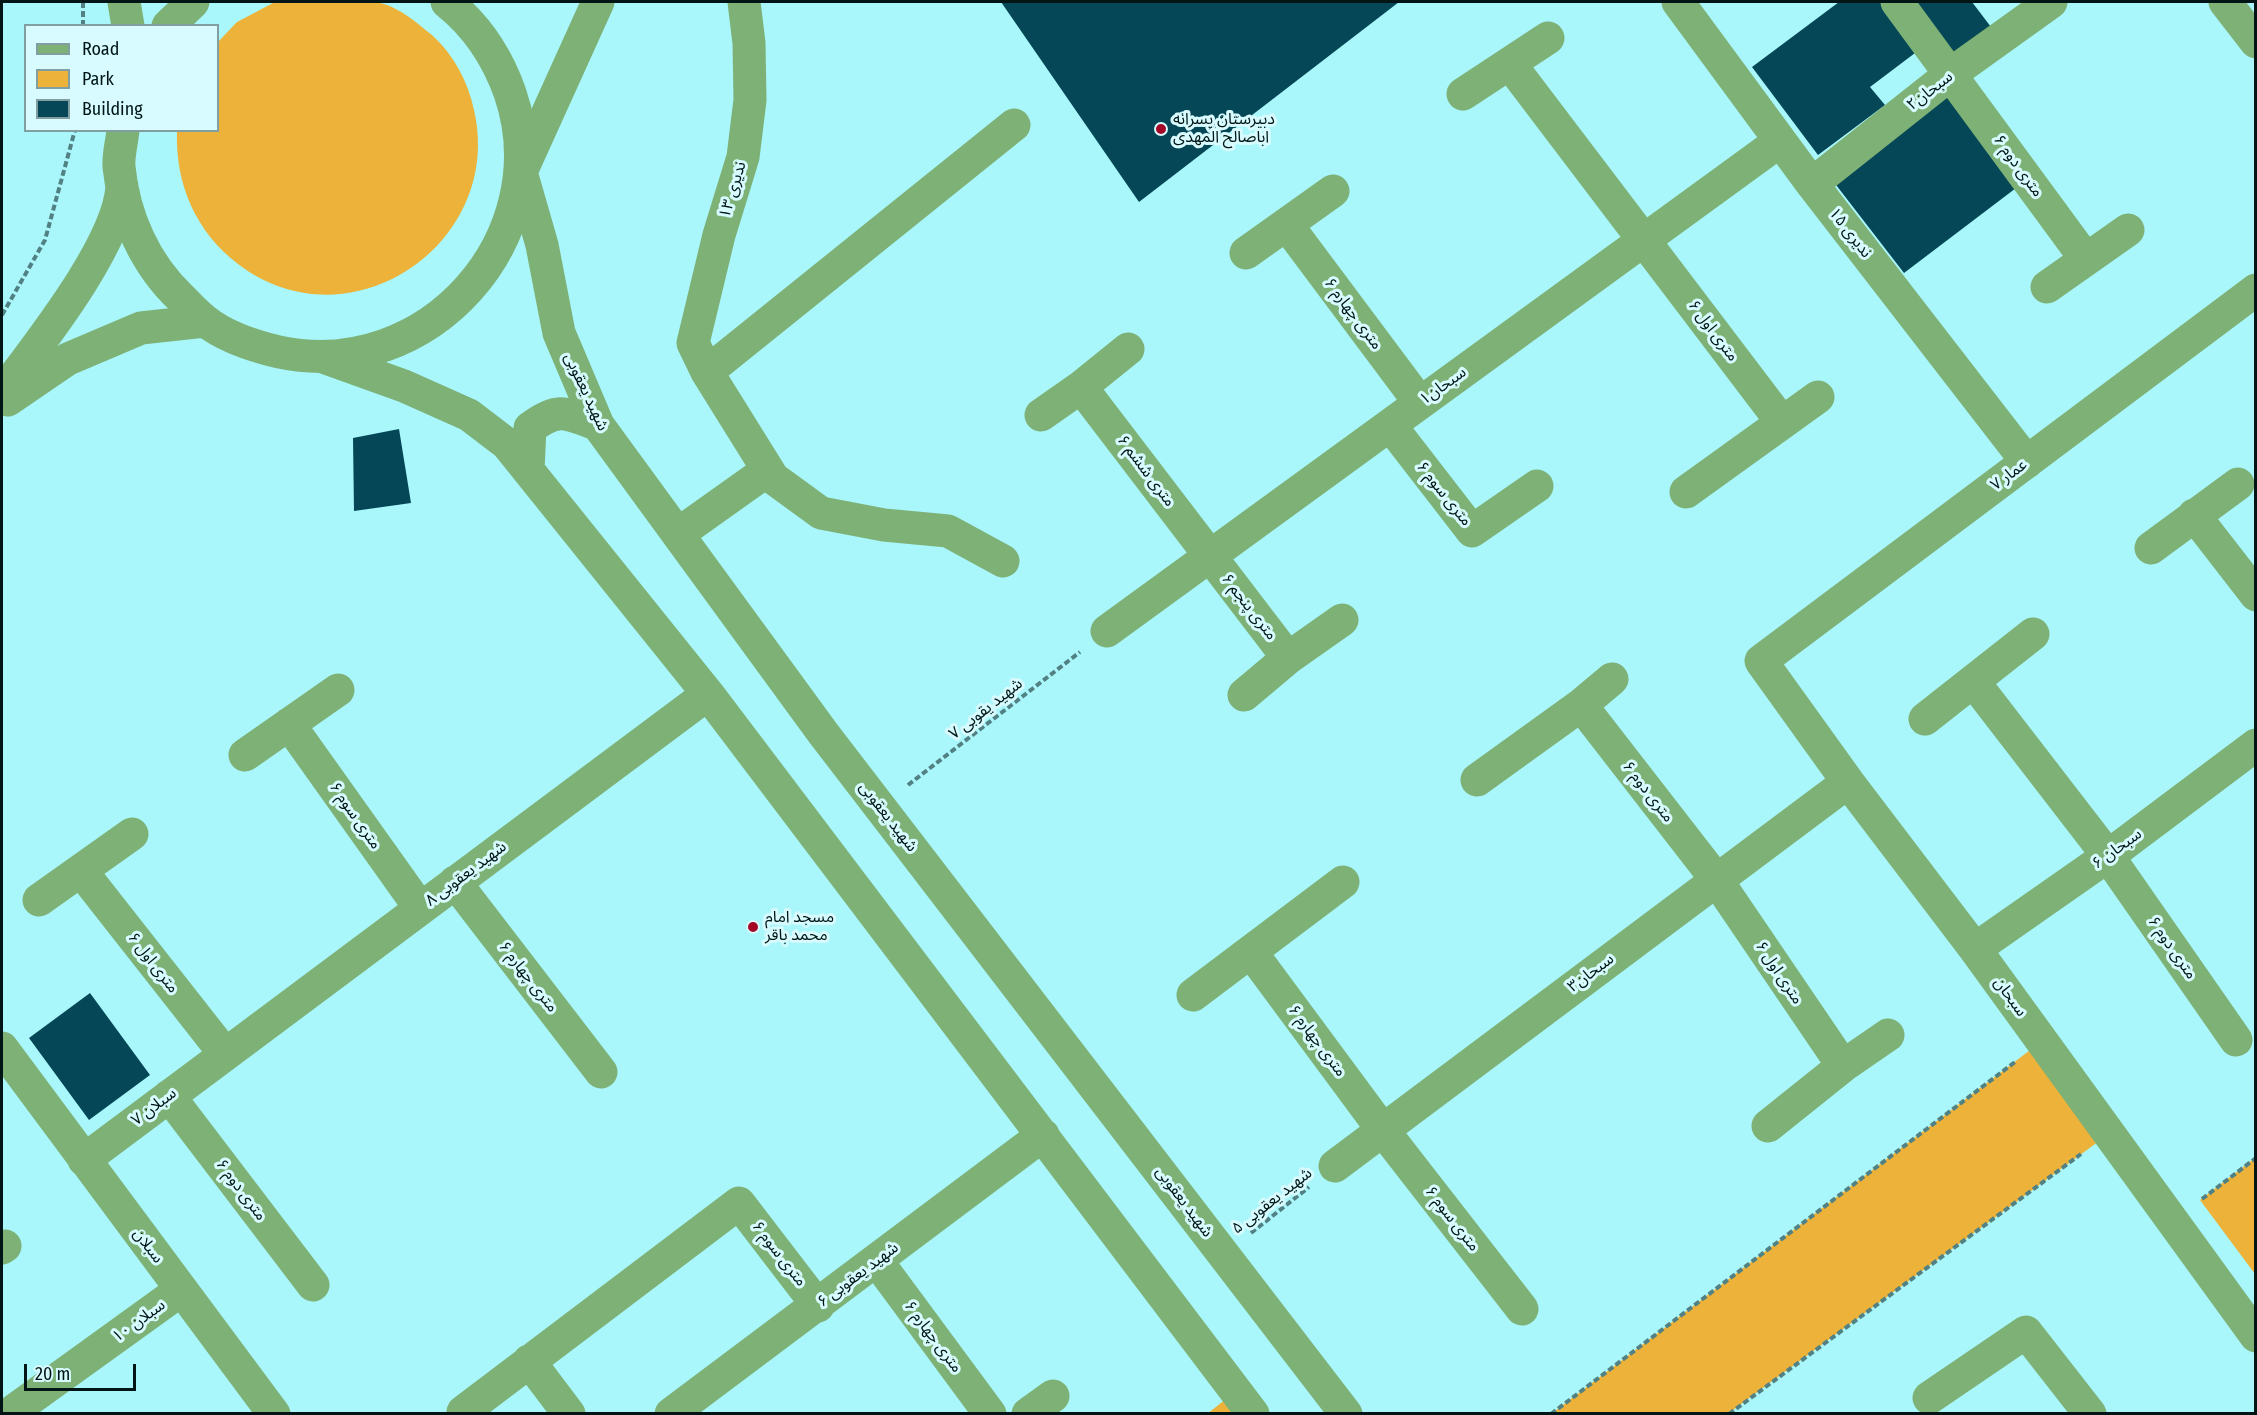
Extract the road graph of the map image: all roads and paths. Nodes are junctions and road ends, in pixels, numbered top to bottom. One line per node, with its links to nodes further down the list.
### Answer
1 (83, 2): 11 (path)
2 (124, 2): 12 (street)
3 (193, 2): 13 (street)
4 (447, 2): 23 (street)
5 (598, 2): 23 (street)
6 (744, 2): 38 (street, ندیری ۱۳)
7 (1678, 2): 22 (street, ندیری ۱۵)
8 (1898, 2): 17 (street)
9 (2051, 2): 17 (street, سبحان۲)
10 (2225, 2): 15 (street)
11 (83, 24)
12 (128, 24)
13 (170, 24)
14 (1548, 38): 16 (street)
15 (2256, 42)
16 (1510, 64): 18 (street); 29 (street)
17 (1952, 73): 25 (street, سبحان۲); 31 (street, ۶ متری دوم)
18 (1463, 94)
19 (1014, 125): 38 (street)
20 (74, 132): 34 (path)
21 (124, 132): 24 (street)
22 (1780, 141): 25 (street, ندیری ۱۵); 29 (street, سبحان۱)
23 (521, 172): 37 (street); 46 (street, شهید یعقوبی)
24 (122, 181): 35 (street); 40 (street)
25 (1812, 184): 48 (street, ندیری ۱۵)
26 (1334, 191): 27 (street)
27 (1287, 225): 30 (street); 42 (street, ۶ متری چهارم)
28 (2128, 230): 31 (street)
29 (1645, 241): 42 (street, سبحان۱); 45 (street, ۶ متری اول)
30 (1246, 253)
31 (2085, 258): 32 (street)
32 (2047, 287)
33 (2256, 290): 48 (street, عمار ۷)
34 (2, 315)
35 (205, 321): 37 (street); 43 (street)
36 (1128, 349): 39 (street)
37 (323, 357): 49 (street)
38 (707, 372): 50 (street, ندیری ۱۳)
39 (1082, 387): 44 (street); 57 (street, ۶ متری ششم)
40 (2, 393)
41 (1818, 397): 45 (street)
42 (1420, 403): 47 (street, سبحان۱)
43 (2, 404)
44 (1041, 415)
45 (1781, 422): 53 (street)
46 (598, 425): 49 (street); 55 (street, شهید یعقوبی)
47 (1390, 425): 52 (street, ۶ متری سوم); 57 (street, سبحان۱)
48 (2027, 462): 64 (street, عمار ۷)
49 (528, 470): 68 (street)
50 (768, 470): 55 (street); 58 (street, ندیری ۱۳)
51 (2238, 484): 54 (street)
52 (1537, 486)
53 (1686, 492)
54 (2194, 515): 56 (street); 59 (street)
55 (678, 534): 77 (street, شهید یعقوبی)
56 (2151, 548)
57 (1210, 556): 61 (street, سبحان۱); 63 (street, ۶ متری پنجم)
58 (1003, 561)
59 (2256, 595)
60 (1342, 620): 63 (street)
61 (1107, 631): 77 (path, شهید یقوبی ۷)
62 (2033, 634): 66 (street)
63 (1288, 657): 69 (street)
64 (1761, 661): 76 (street, سبحان)
65 (1612, 680): 70 (street)
66 (1973, 681): 71 (street); 79 (street)
67 (338, 690): 72 (street)
68 (708, 694): 82 (street, شهید یعقوبی ۸); 101 (street)
69 (1244, 694)
70 (1581, 705): 75 (street); 81 (street, ۶ متری دوم)
71 (1924, 719)
72 (289, 724): 74 (street); 85 (street, ۶ متری سوم)
73 (2256, 745): 79 (street, سبحان ۶)
74 (245, 755)
75 (1477, 780)
76 (1848, 782): 81 (street, سبحان۳); 86 (street, سبحان)
77 (880, 807): 106 (street, شهید یعقوبی)
78 (132, 834): 80 (street)
79 (2108, 856): 86 (street, سبحان ۶); 90 (street, ۶ متری دوم)
80 (82, 872): 84 (street); 93 (street, ۶ متری اول)
81 (1716, 879): 94 (street, ۶ متری اول); 99 (street, سبحان۳)
82 (454, 882): 85 (street, شهید یعقوبی ۸); 95 (street, ۶ متری چهارم)
83 (1343, 882): 87 (street)
84 (39, 900)
85 (420, 908): 93 (street, شهید یعقوبی ۸)
86 (1975, 949): 91 (street, سبحان)
87 (1251, 952): 88 (street); 99 (street, ۶ متری چهارم)
88 (1193, 995)
89 (1888, 1035): 94 (street)
90 (2236, 1040)
91 (2043, 1041): 100 (street, سبحان); 123 (path)
92 (2, 1048): 96 (street, سبلان)
93 (225, 1054): 97 (street, سبلان ۷)
94 (1843, 1066): 98 (street)
95 (601, 1072)
96 (12, 1087): 103 (street, سبلان)
97 (169, 1096): 103 (street, سبلان ۷); 108 (street, ۶ متری دوم)
98 (1768, 1126)
99 (1382, 1129): 104 (street, سبحان۳); 111 (street, ۶ متری سوم)
100 (2110, 1133): 105 (street, سبحان); 124 (path)
101 (1043, 1135): 107 (street, شهید یعقوبی ۶); 121 (street)
102 (2256, 1158): 105 (path)
103 (84, 1160): 109 (street, سبلان)
104 (1335, 1166): 106 (path, شهید یعقوبی ۵)
105 (2176, 1225): 112 (street, سبحان)
106 (1224, 1255): 122 (street, شهید یعقوبی)
107 (877, 1260): 110 (street, شهید یعقوبی ۶); 120 (street, ۶ متری چهارم)
108 (313, 1285)
109 (181, 1290): 116 (street, سبلان ۱۰); 117 (street, سبلان)
110 (818, 1306): 113 (street, ۶ متری سوم); 119 (street, شهید یعقوبی ۶)
111 (1522, 1309)
112 (2256, 1336)
113 (529, 1361): 115 (street); 118 (street)
114 (1929, 1398): 125 (street)
115 (463, 1412)
116 (9, 1413)
117 (274, 1413)
118 (569, 1413)
119 (671, 1413)
120 (990, 1413)
121 (1253, 1413)
122 (1346, 1413)
123 (1551, 1413)
124 (1729, 1413)
125 (2090, 1413)

